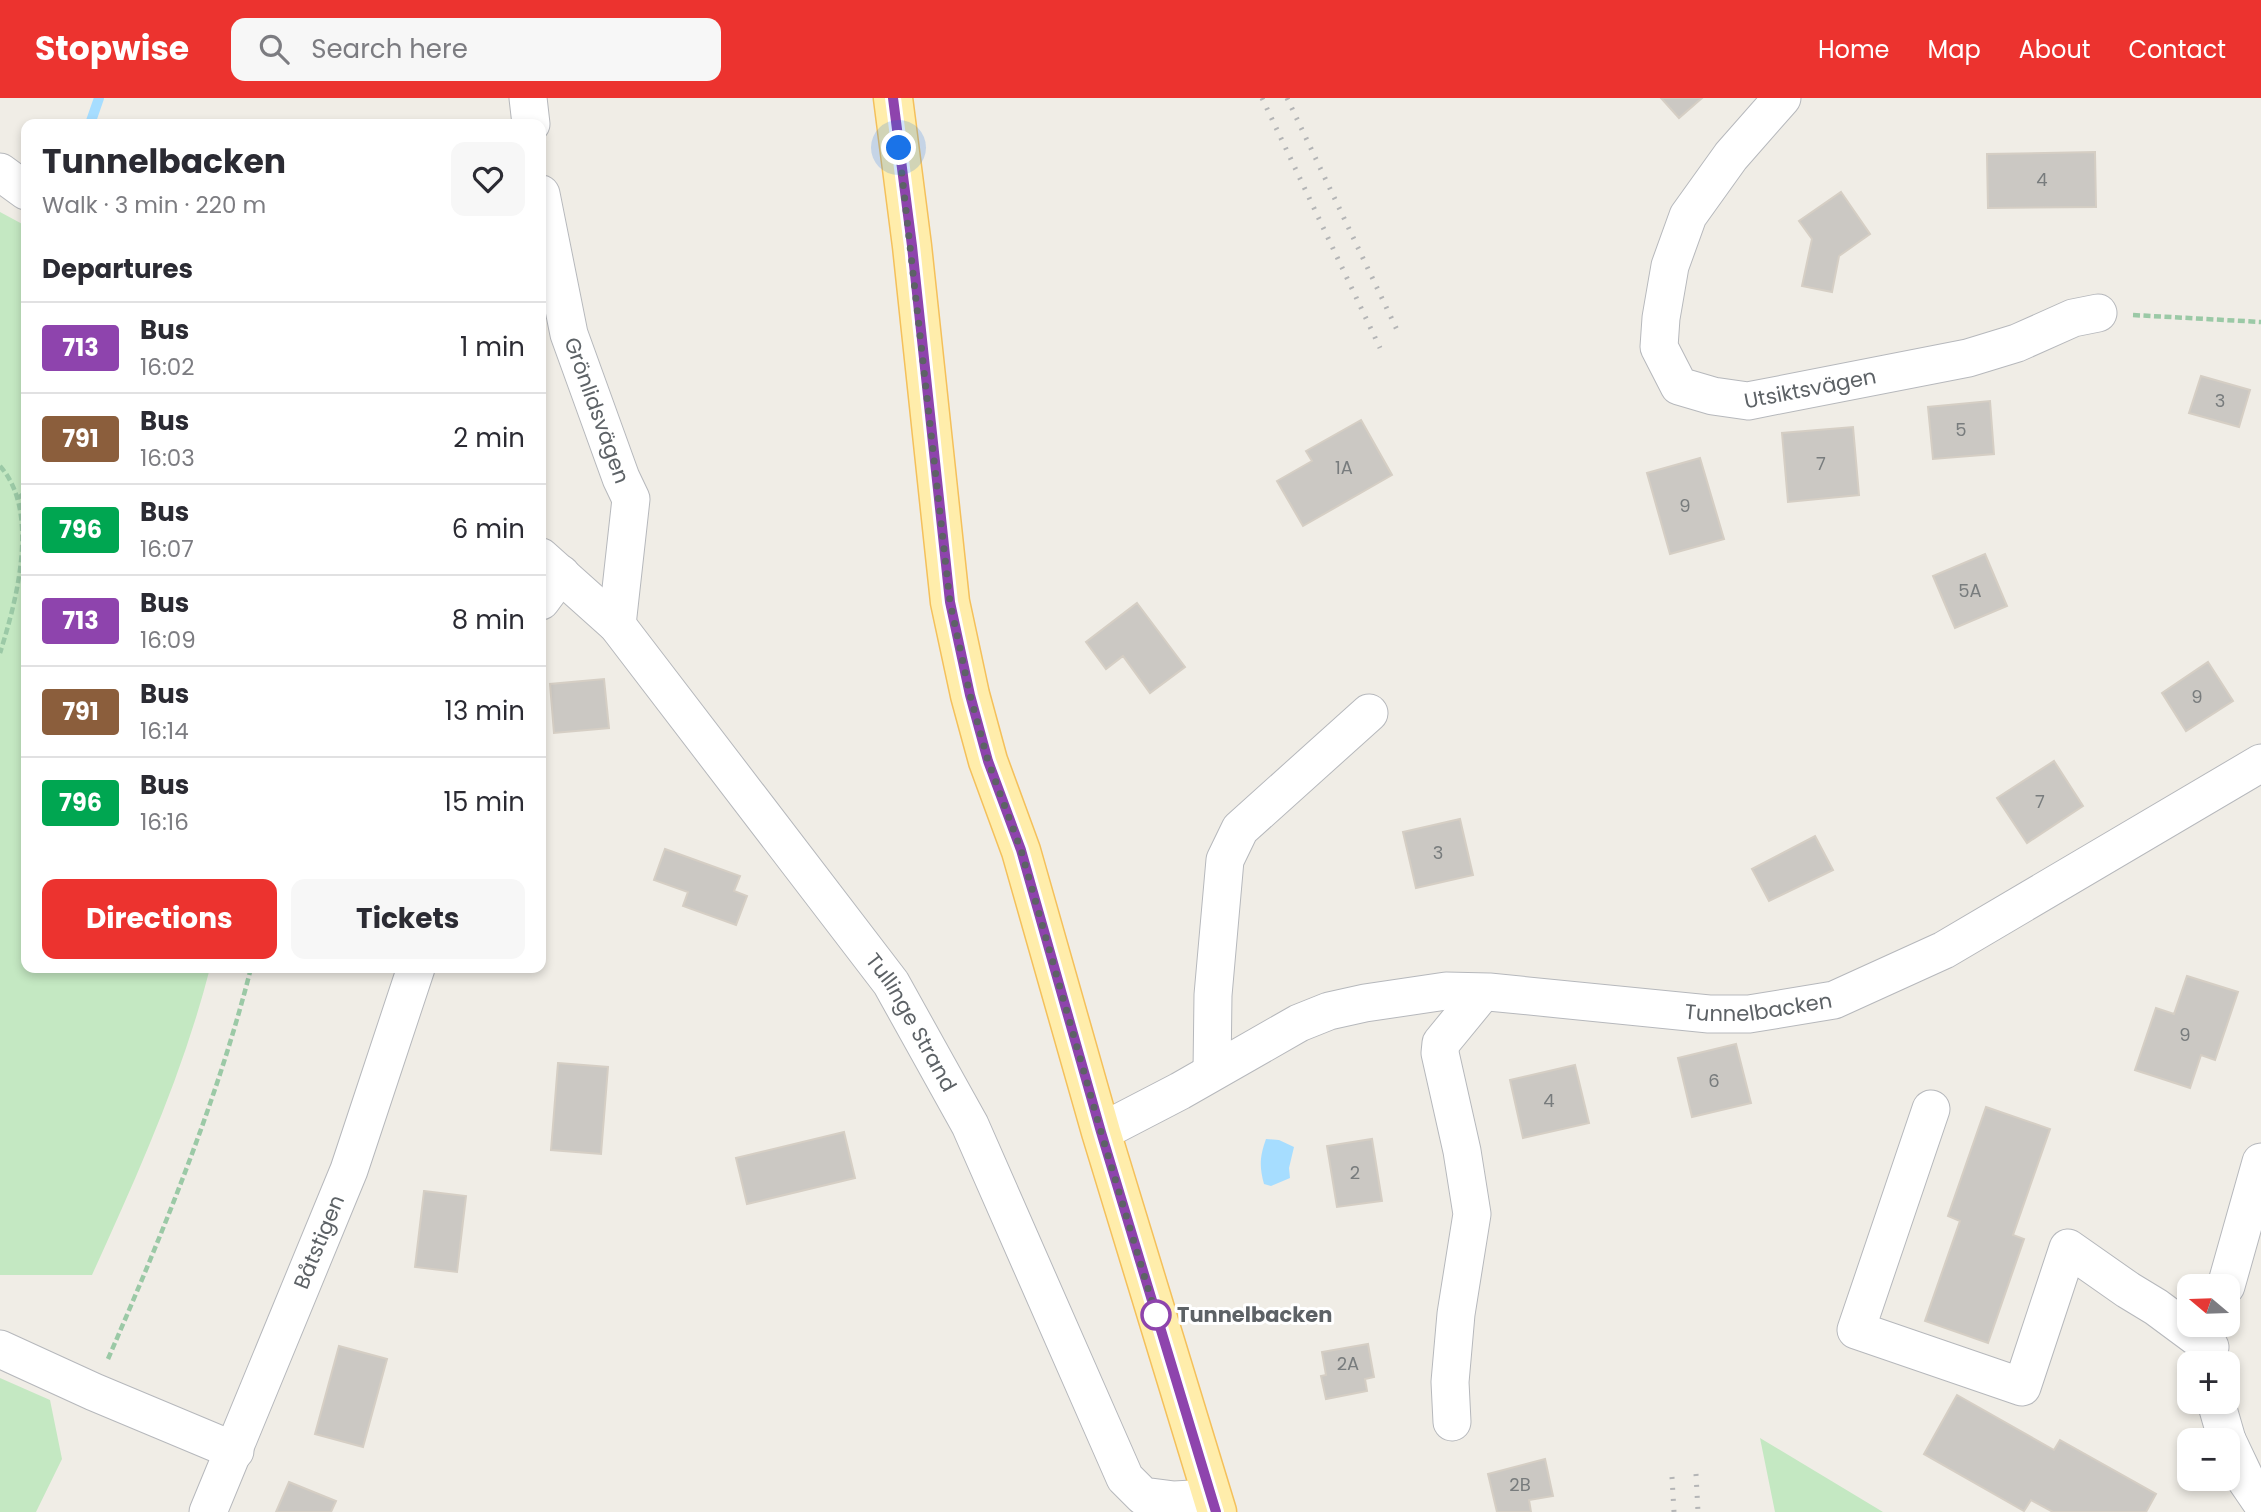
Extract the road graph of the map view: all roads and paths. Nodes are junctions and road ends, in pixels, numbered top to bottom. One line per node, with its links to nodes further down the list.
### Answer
1 (528, 98): 4 (street)
2 (893, 98): 25 (main road)
3 (1782, 98): 8 (street, Utsiktsvägen)
4 (530, 119)
5 (0, 172): 6 (street)
6 (21, 187)
7 (546, 219): 16 (street, Grönlidsvägen)
8 (2098, 313): 9 (path)
9 (2261, 322)
10 (0, 466): 12 (path)
11 (21, 496): 12 (path)
12 (18, 498): 13 (path)
13 (21, 532)
14 (21, 552): 17 (path)
15 (547, 578): 16 (street, Tullinge Strand)
16 (617, 625): 34 (street, Tullinge Strand)
17 (0, 653)
18 (1370, 713): 23 (street)
19 (2261, 762): 22 (street, Tunnelbacken)
20 (250, 973): 30 (path)
21 (414, 973): 32 (street, Båtstigen)
22 (1482, 993): 23 (street, Tunnelbacken); 31 (street)
23 (1212, 1071): 25 (street, Tunnelbacken)
24 (1931, 1109): 28 (street)
25 (1101, 1132): 36 (main road)
26 (2261, 1162): 27 (street)
27 (2229, 1274)
28 (2212, 1345)
29 (0, 1349): 30 (street)
30 (94, 1392): 32 (street)
31 (1452, 1422)
32 (235, 1451): 37 (street, Båtstigen)
33 (2240, 1468): 35 (street)
34 (1127, 1501): 36 (street, Tullinge Strand)
35 (2261, 1502)
36 (1214, 1505)
37 (208, 1512)

